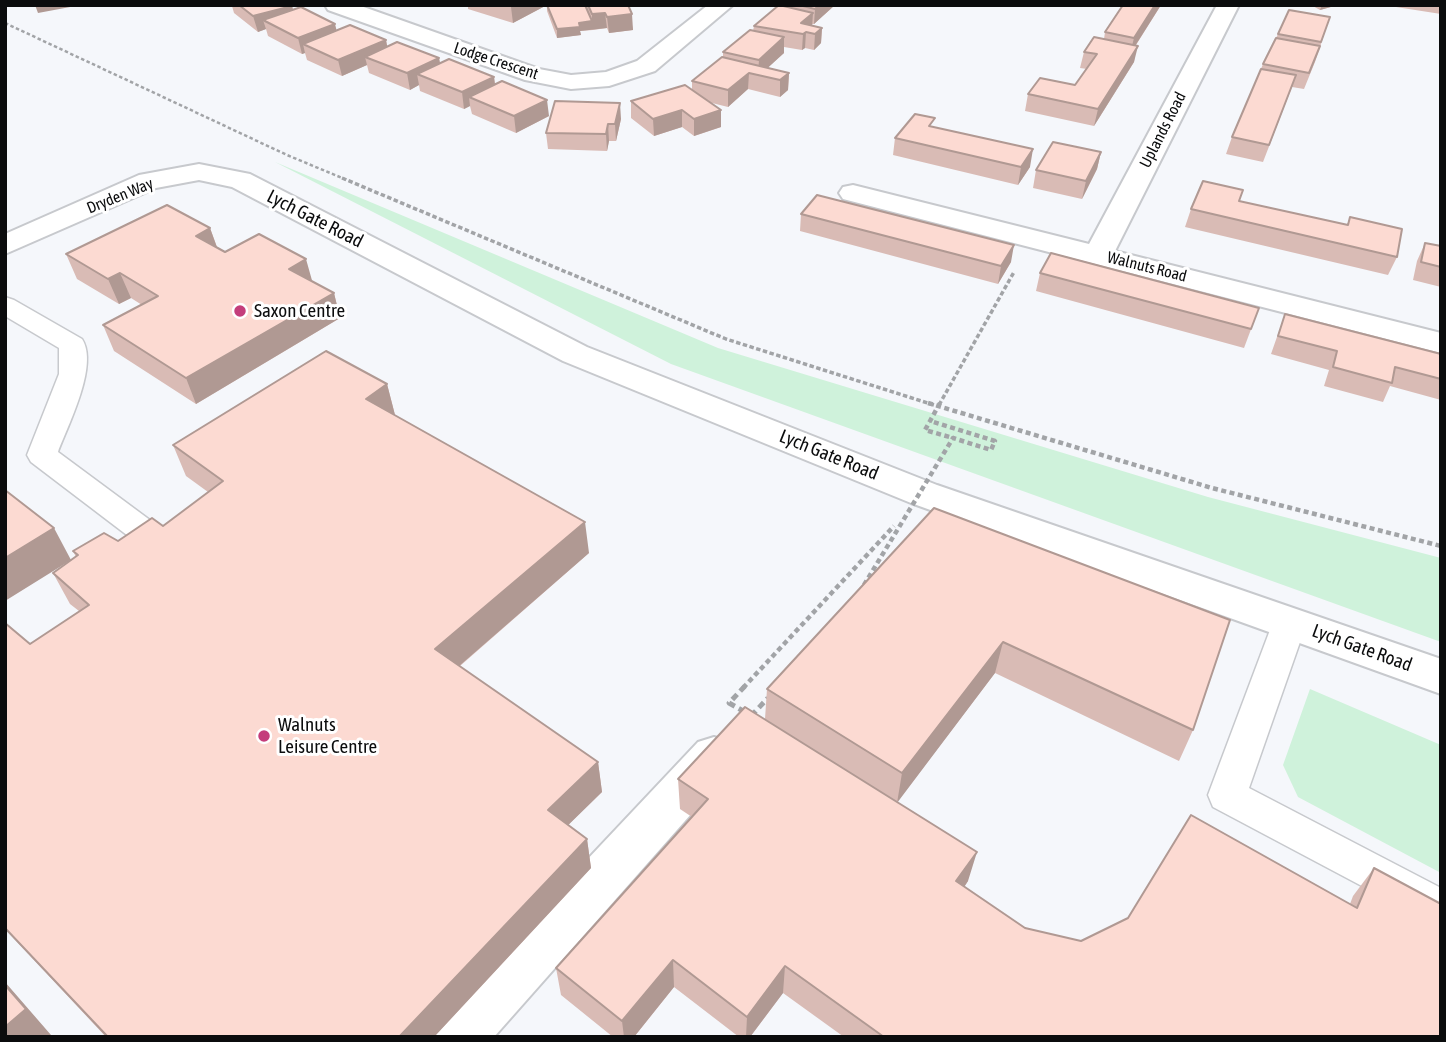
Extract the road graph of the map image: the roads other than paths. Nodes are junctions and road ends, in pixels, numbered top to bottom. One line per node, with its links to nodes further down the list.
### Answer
1 (336, 5): 2 (street, Lodge Crescent)
2 (722, 5)
3 (1228, 5): 7 (street, Uplands Road)
4 (240, 180): 6 (street, Dryden Way); 11 (street, Lych Gate Road)
5 (853, 193): 7 (street, Walnuts Road)
6 (5, 245)
7 (1098, 255): 9 (street, Walnuts Road)
8 (5, 305): 10 (lane)
9 (1441, 343)
10 (151, 537)
11 (1290, 622): 12 (street, Lych Gate Road); 14 (lane)
12 (1441, 677)
13 (754, 713): 15 (street)
14 (1441, 909)
15 (457, 1037)

